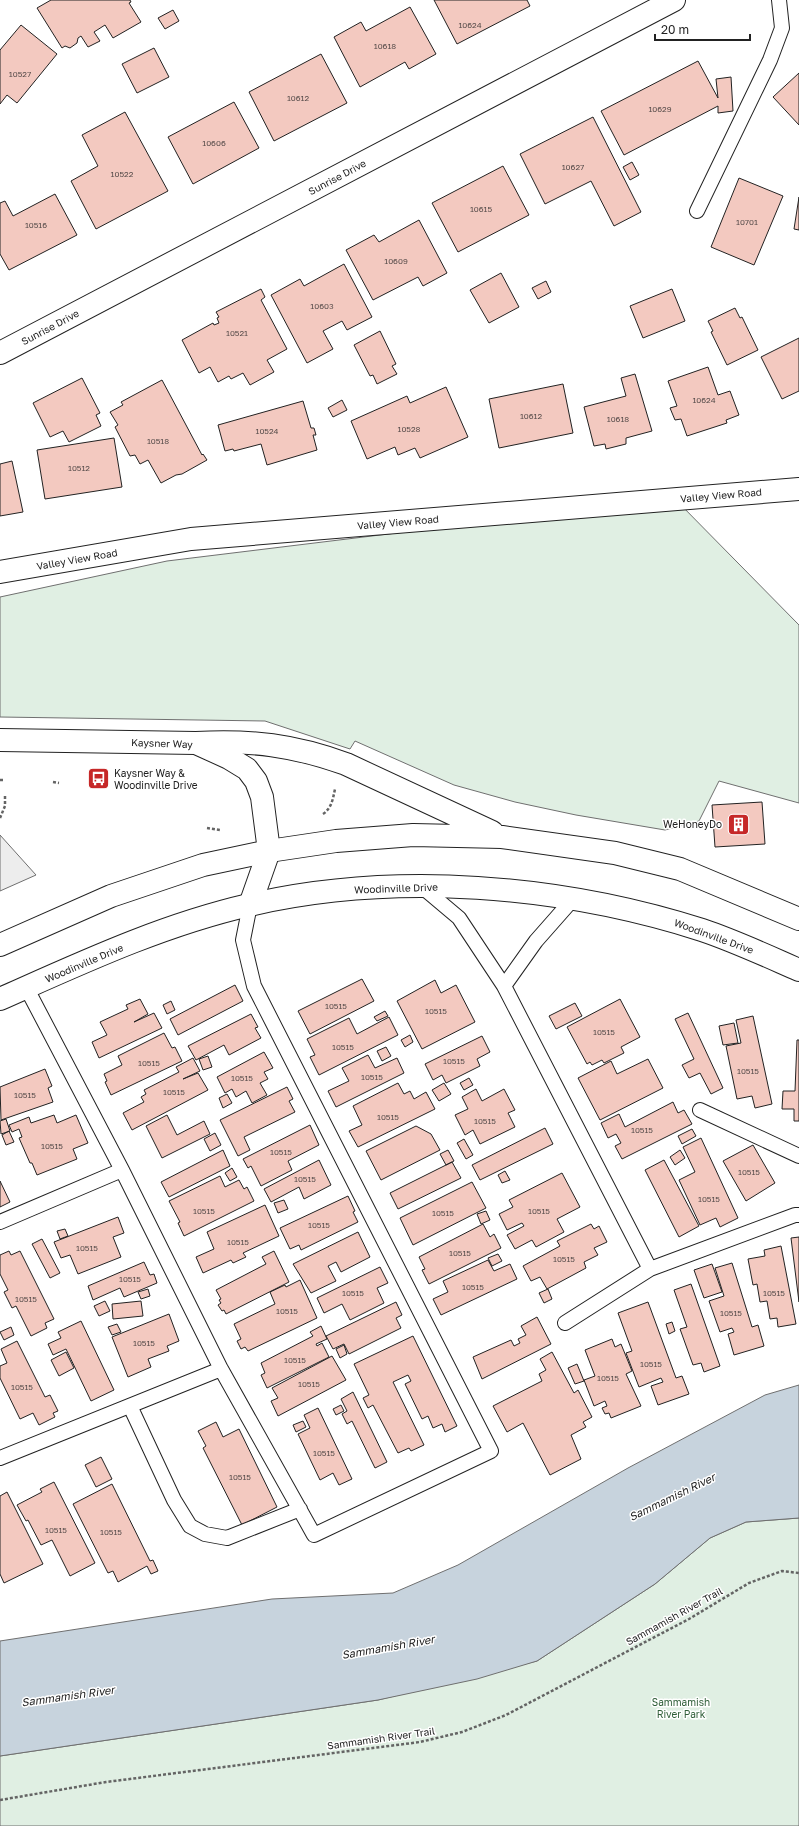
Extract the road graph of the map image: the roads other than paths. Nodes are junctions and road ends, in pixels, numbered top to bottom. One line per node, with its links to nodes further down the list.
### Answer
1 (674, 0): 4 (main road, Sunrise Drive)
2 (779, 0): 3 (lane)
3 (697, 211)
4 (0, 353)
5 (799, 489): 6 (main road, Valley View Road)
6 (0, 572)
7 (0, 740): 8 (main road, Kaysner Way)
8 (196, 743): 9 (main road); 10 (main road, Kaysner Way)
9 (502, 837): 10 (main road); 14 (main road)
10 (269, 851): 13 (main road, Kaysner Way); 15 (main road)
11 (421, 886): 12 (main road, Woodinville Drive); 13 (main road, Woodinville Drive); 17 (lane)
12 (573, 899): 16 (main road, Woodinville Drive); 17 (lane)
13 (250, 905): 18 (main road, Woodinville Drive); 30 (lane)
14 (799, 919)
15 (0, 945)
16 (799, 970)
17 (504, 986): 25 (lane)
18 (26, 987): 19 (main road, Woodinville Drive); 22 (lane)
19 (0, 999)
20 (700, 1110): 21 (lane)
21 (799, 1156)
22 (122, 1170): 24 (lane); 27 (lane)
23 (799, 1215): 25 (lane)
24 (0, 1222)
25 (650, 1269): 26 (lane)
26 (565, 1323)
27 (221, 1369): 28 (lane); 30 (lane)
28 (130, 1406): 29 (lane); 30 (lane)
29 (0, 1458)
30 (300, 1509)

